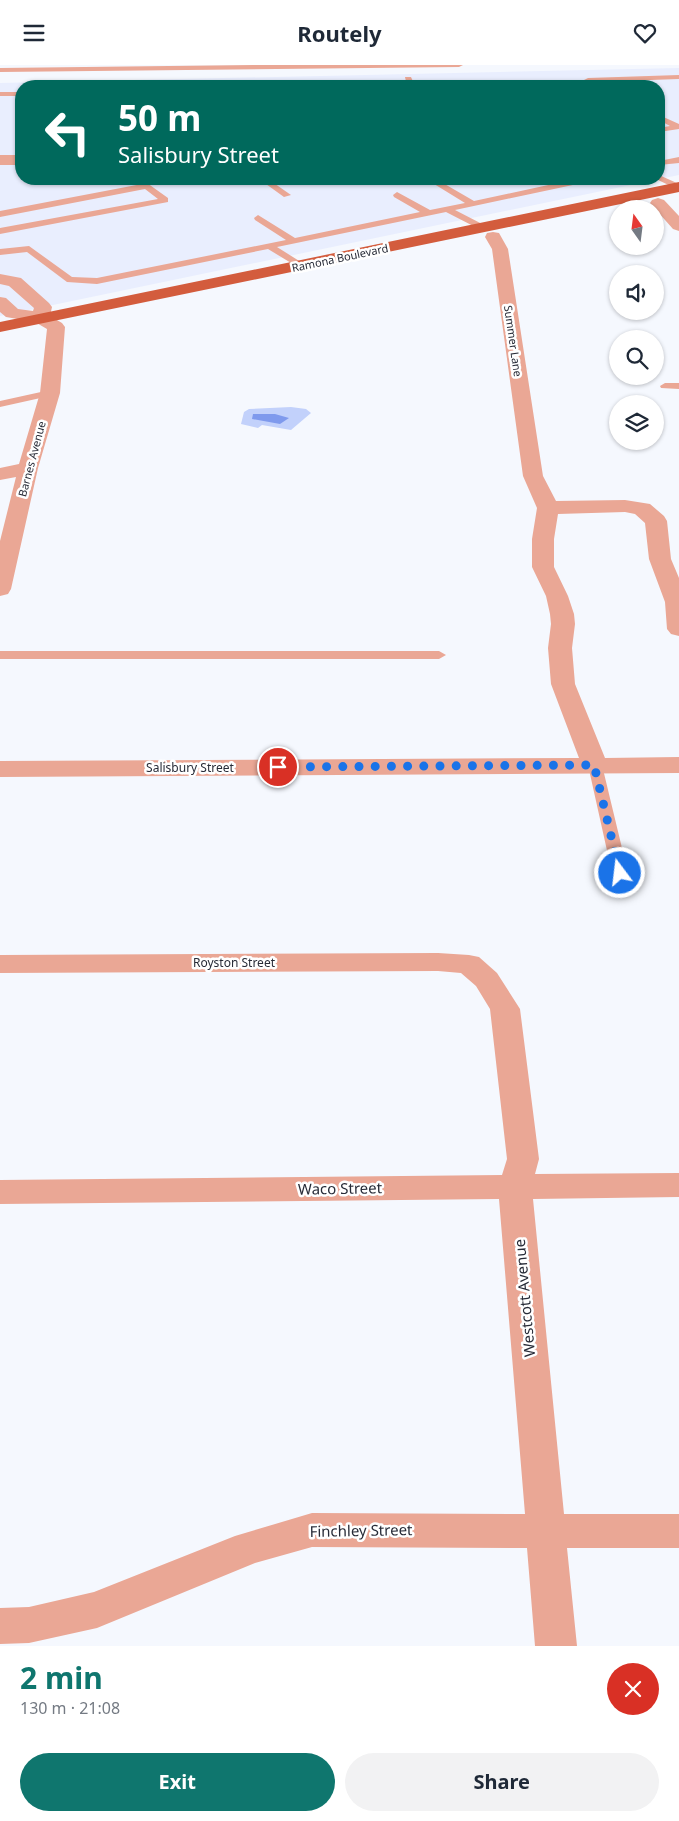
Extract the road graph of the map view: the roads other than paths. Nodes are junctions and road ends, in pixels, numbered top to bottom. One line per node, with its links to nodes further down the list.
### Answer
1 (459, 65): 2 (lane)
2 (0, 70)
3 (679, 77): 4 (lane)
4 (588, 80)
5 (0, 94): 6 (lane)
6 (15, 94)
7 (665, 120): 8 (lane)
8 (665, 129)
9 (0, 160): 10 (street)
10 (15, 160)
11 (679, 160): 12 (lane)
12 (665, 162)
13 (665, 180): 17 (lane)
14 (273, 185): 18 (lane)
15 (440, 185): 22 (lane)
16 (558, 185): 22 (lane)
17 (679, 187): 31 (main road, Ramona Boulevard)
18 (287, 195)
19 (397, 195): 25 (lane)
20 (679, 198): 21 (main road)
21 (664, 202)
22 (472, 203): 23 (lane)
23 (447, 209): 25 (lane); 31 (lane)
24 (664, 210): 29 (street)
25 (429, 213): 32 (lane)
26 (609, 213): 31 (main road, Ramona Boulevard)
27 (0, 214): 30 (lane)
28 (258, 218): 32 (lane)
29 (679, 226)
30 (0, 231)
31 (488, 233): 35 (main road, Ramona Boulevard); 38 (main road, Ramona Boulevard); 47 (street, Summer Lane)
32 (294, 241): 33 (lane)
33 (269, 246): 34 (lane); 35 (lane)
34 (0, 253)
35 (301, 266): 38 (main road, Ramona Boulevard)
36 (0, 279): 38 (street)
37 (0, 302): 38 (street)
38 (48, 323): 39 (main road, Ramona Boulevard); 40 (main road, Ramona Boulevard); 43 (street, Barnes Avenue)
39 (0, 327)
40 (0, 339)
41 (664, 386): 42 (lane)
42 (679, 386)
43 (50, 393): 44 (lane); 45 (street, Barnes Avenue)
44 (0, 404)
45 (28, 468): 46 (street); 48 (street, Barnes Avenue)
46 (0, 475)
47 (548, 509): 49 (street); 52 (street)
48 (0, 589)
49 (679, 629)
50 (0, 655): 51 (lane)
51 (439, 655)
52 (594, 765): 53 (street, Salisbury Street); 54 (street, Salisbury Street); 55 (lane)
53 (679, 765)
54 (0, 769)
55 (620, 873)
56 (0, 964): 57 (street, Royston Street)
57 (469, 964): 59 (street, Westcott Avenue)
58 (679, 1185): 59 (street, Waco Street)
59 (514, 1187): 60 (street, Waco Street); 61 (street, Westcott Avenue)
60 (0, 1192)
61 (546, 1529): 62 (street, Finchley Street); 63 (street, Finchley Street); 64 (street, Westcott Avenue)
62 (679, 1531)
63 (0, 1626)
64 (556, 1646)

